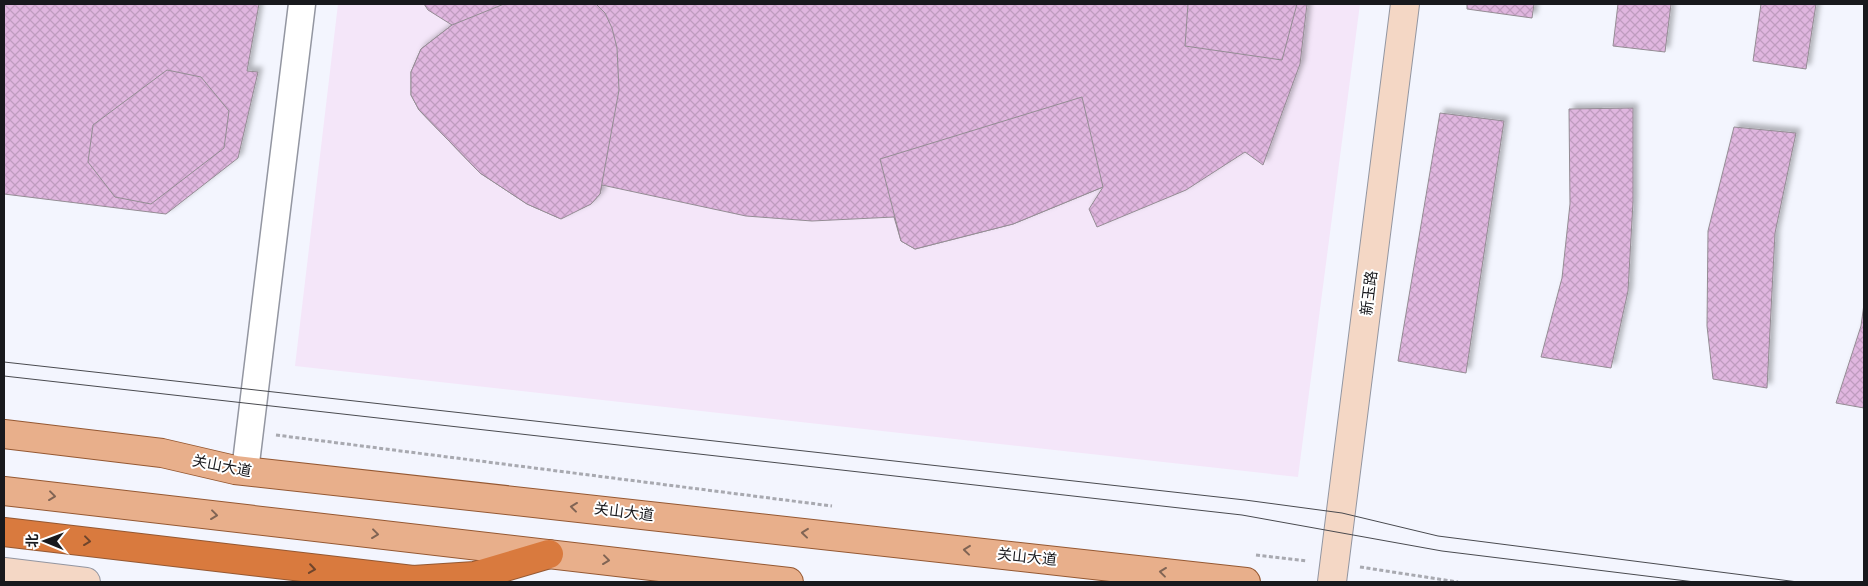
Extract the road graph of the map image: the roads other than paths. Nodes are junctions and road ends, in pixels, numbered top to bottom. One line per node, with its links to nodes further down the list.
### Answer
1 (302, 4): 4 (street)
2 (1406, 4): 9 (street, 新玉路)
3 (4, 434): 4 (main road, 关山大道)
4 (245, 471): 13 (main road, 关山大道, one-way to 4)
5 (4, 491): 7 (main road, one-way to 7)
6 (4, 532): 7 (highway, one-way to 7)
7 (549, 554): 11 (street); 12 (main road, one-way to 12)
8 (4, 572): 10 (street)
9 (1334, 573)
10 (86, 582)
11 (482, 582)
12 (789, 582)
13 (1246, 582)

